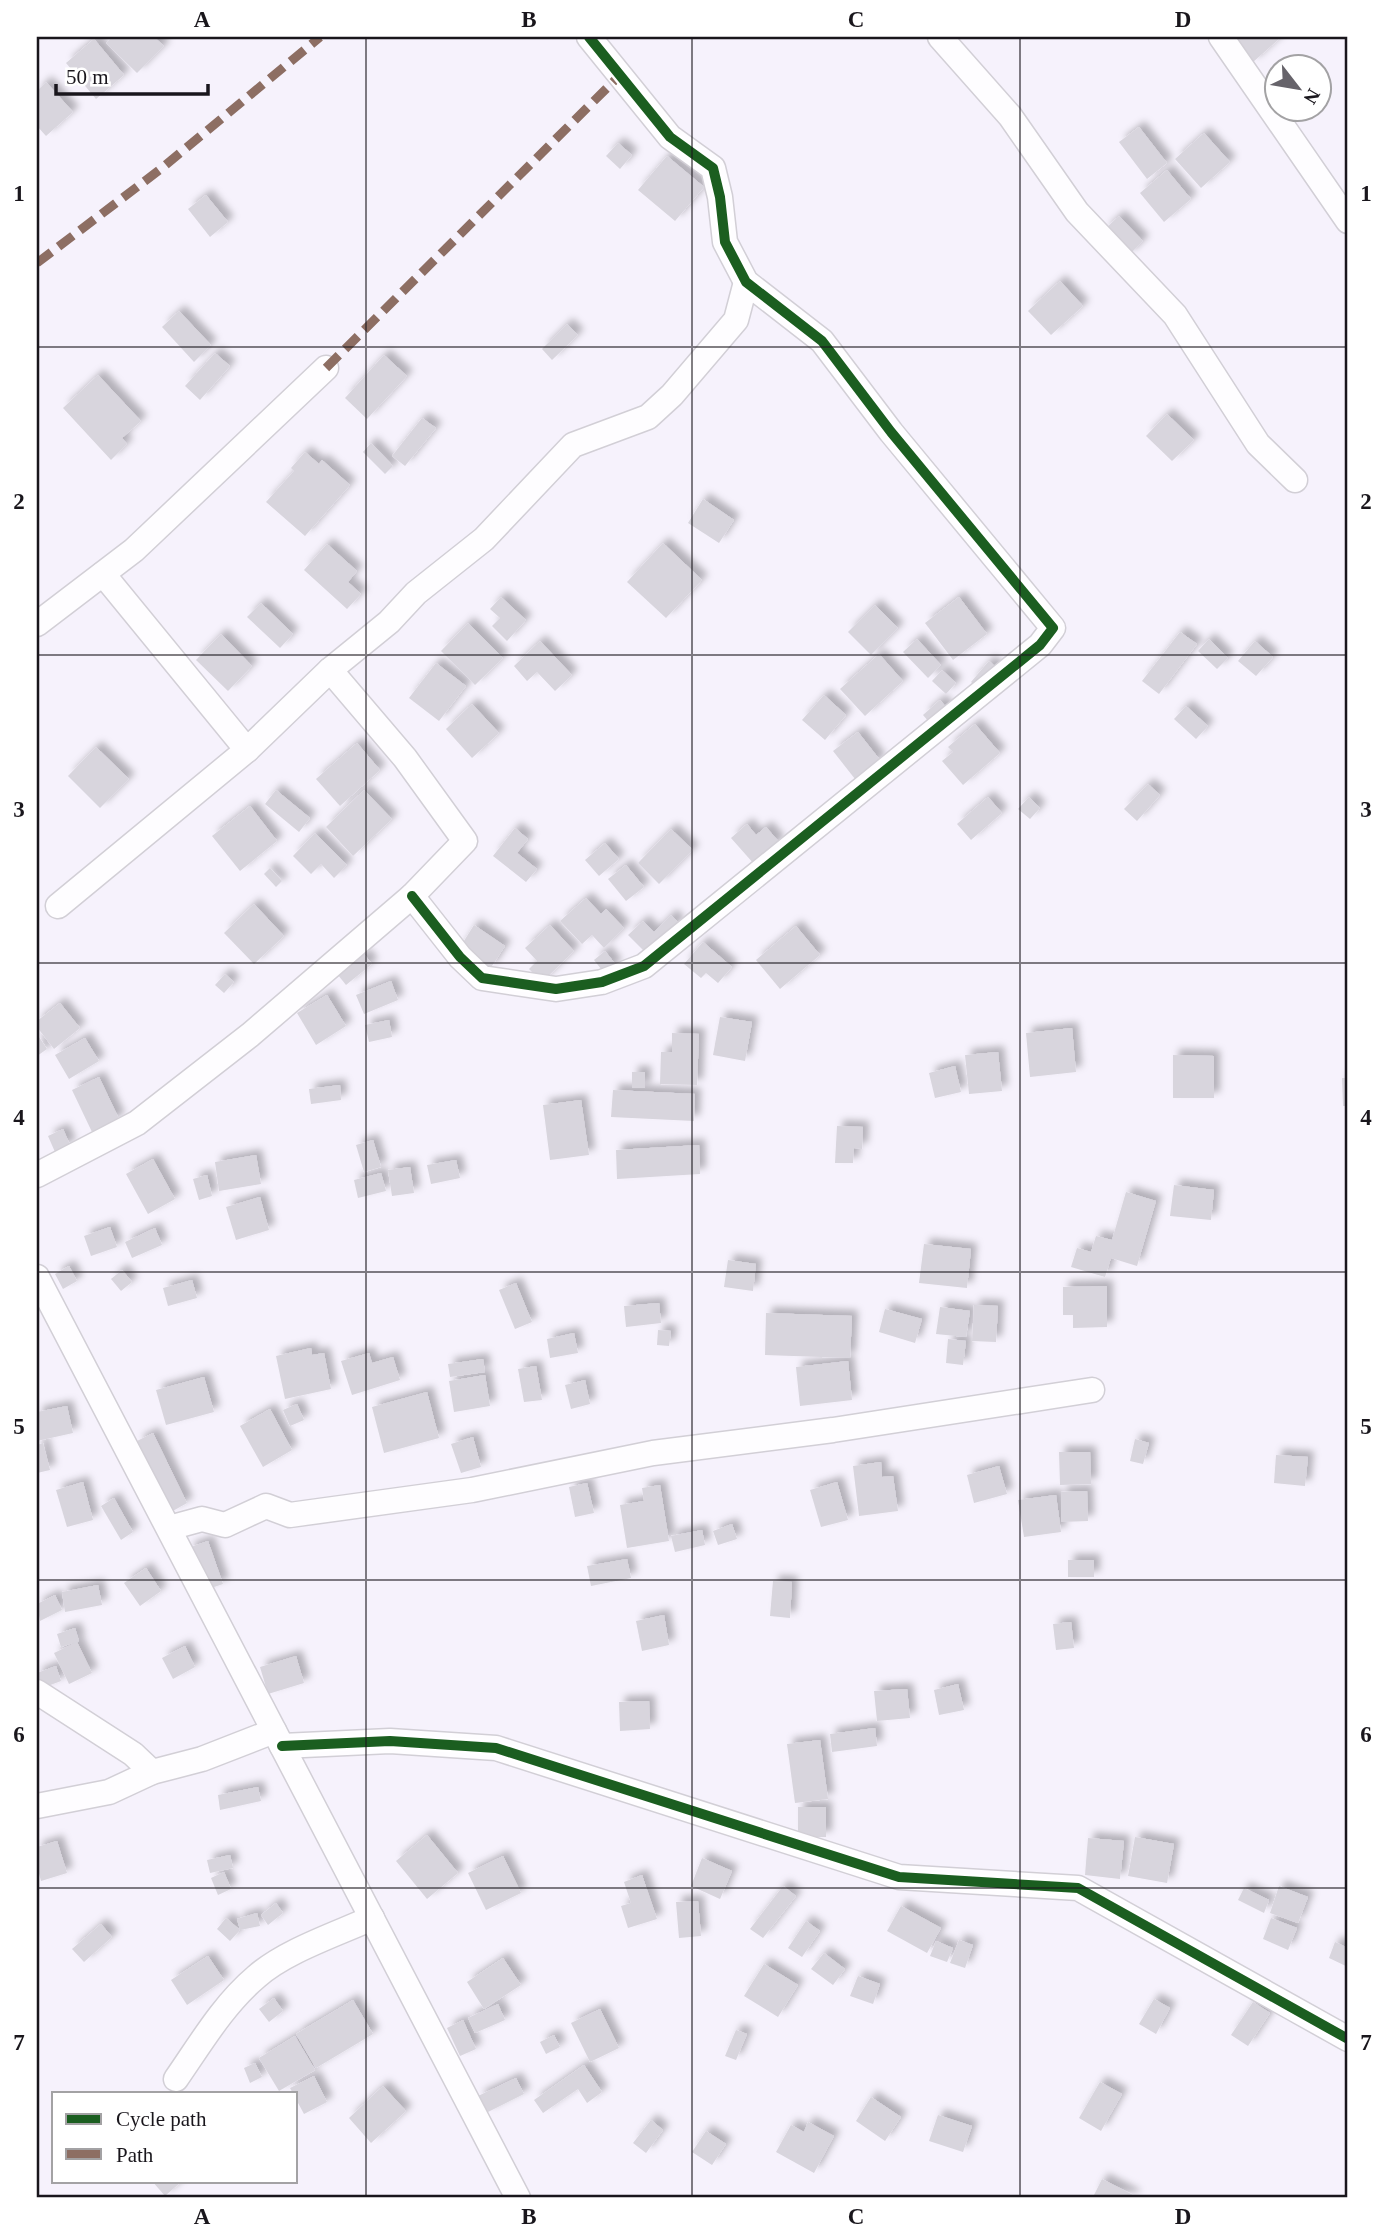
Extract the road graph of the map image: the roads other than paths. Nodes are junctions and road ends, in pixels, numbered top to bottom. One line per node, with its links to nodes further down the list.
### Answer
1 (589, 37): 5 (street)
2 (940, 37): 7 (street)
3 (1221, 37): 4 (street)
4 (1348, 222)
5 (746, 282): 10 (street); 12 (street)
6 (326, 368): 8 (street)
7 (1294, 480)
8 (103, 574): 9 (street); 11 (street)
9 (37, 624)
10 (331, 670): 11 (street); 12 (street)
11 (247, 750): 13 (street)
12 (412, 896): 14 (street)
13 (58, 906)
14 (37, 1175)
15 (37, 1276): 17 (street)
16 (1092, 1390): 17 (street)
17 (169, 1528): 19 (street)
18 (37, 1692): 20 (street)
19 (278, 1738): 20 (street); 22 (street); 23 (street)
20 (152, 1772): 21 (street)
21 (37, 1806)
22 (372, 1918): 24 (street); 25 (street)
23 (1348, 2039)
24 (176, 2079)
25 (519, 2198)

